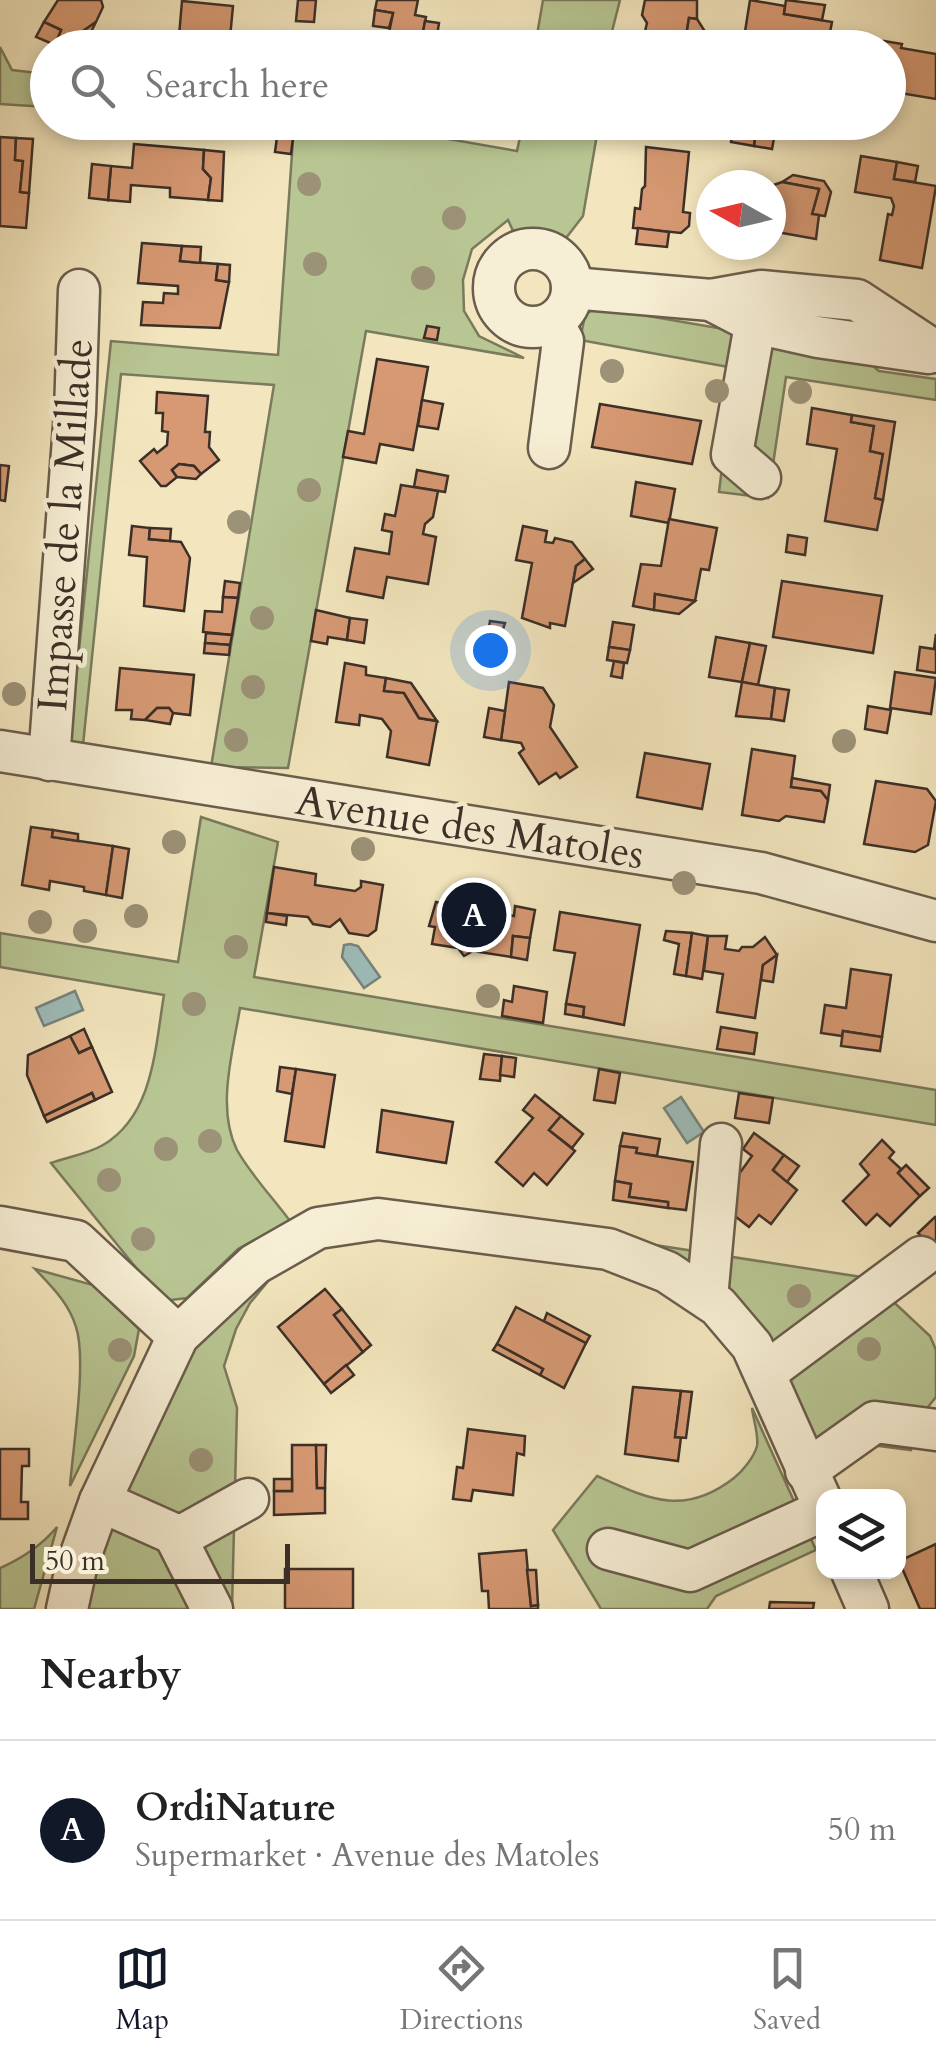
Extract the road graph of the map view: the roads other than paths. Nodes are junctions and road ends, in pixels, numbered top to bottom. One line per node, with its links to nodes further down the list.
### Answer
1 (572, 288): 3 (street); 4 (street); 4 (street)
2 (79, 290): 9 (street, Impasse de la Millade)
3 (758, 307): 5 (street); 7 (street)
4 (553, 323): 6 (street)
5 (936, 353)
6 (549, 448)
7 (760, 478)
8 (0, 751): 9 (street, Avenue des Matoles)
9 (49, 760): 10 (street, Avenue des Matoles)
10 (936, 921)
11 (721, 1144): 14 (street)
12 (0, 1227): 15 (street)
13 (922, 1257): 16 (street)
14 (707, 1298): 15 (street); 16 (street)
15 (178, 1336): 21 (street)
16 (765, 1372): 18 (street)
17 (936, 1430): 18 (street)
18 (806, 1470): 19 (street)
19 (816, 1491)
20 (248, 1499): 23 (street)
21 (100, 1502): 23 (street); 26 (street)
22 (816, 1512): 24 (street)
23 (174, 1534): 27 (street)
24 (608, 1549)
25 (855, 1579): 28 (street)
26 (67, 1609)
27 (212, 1609)
28 (868, 1609)

